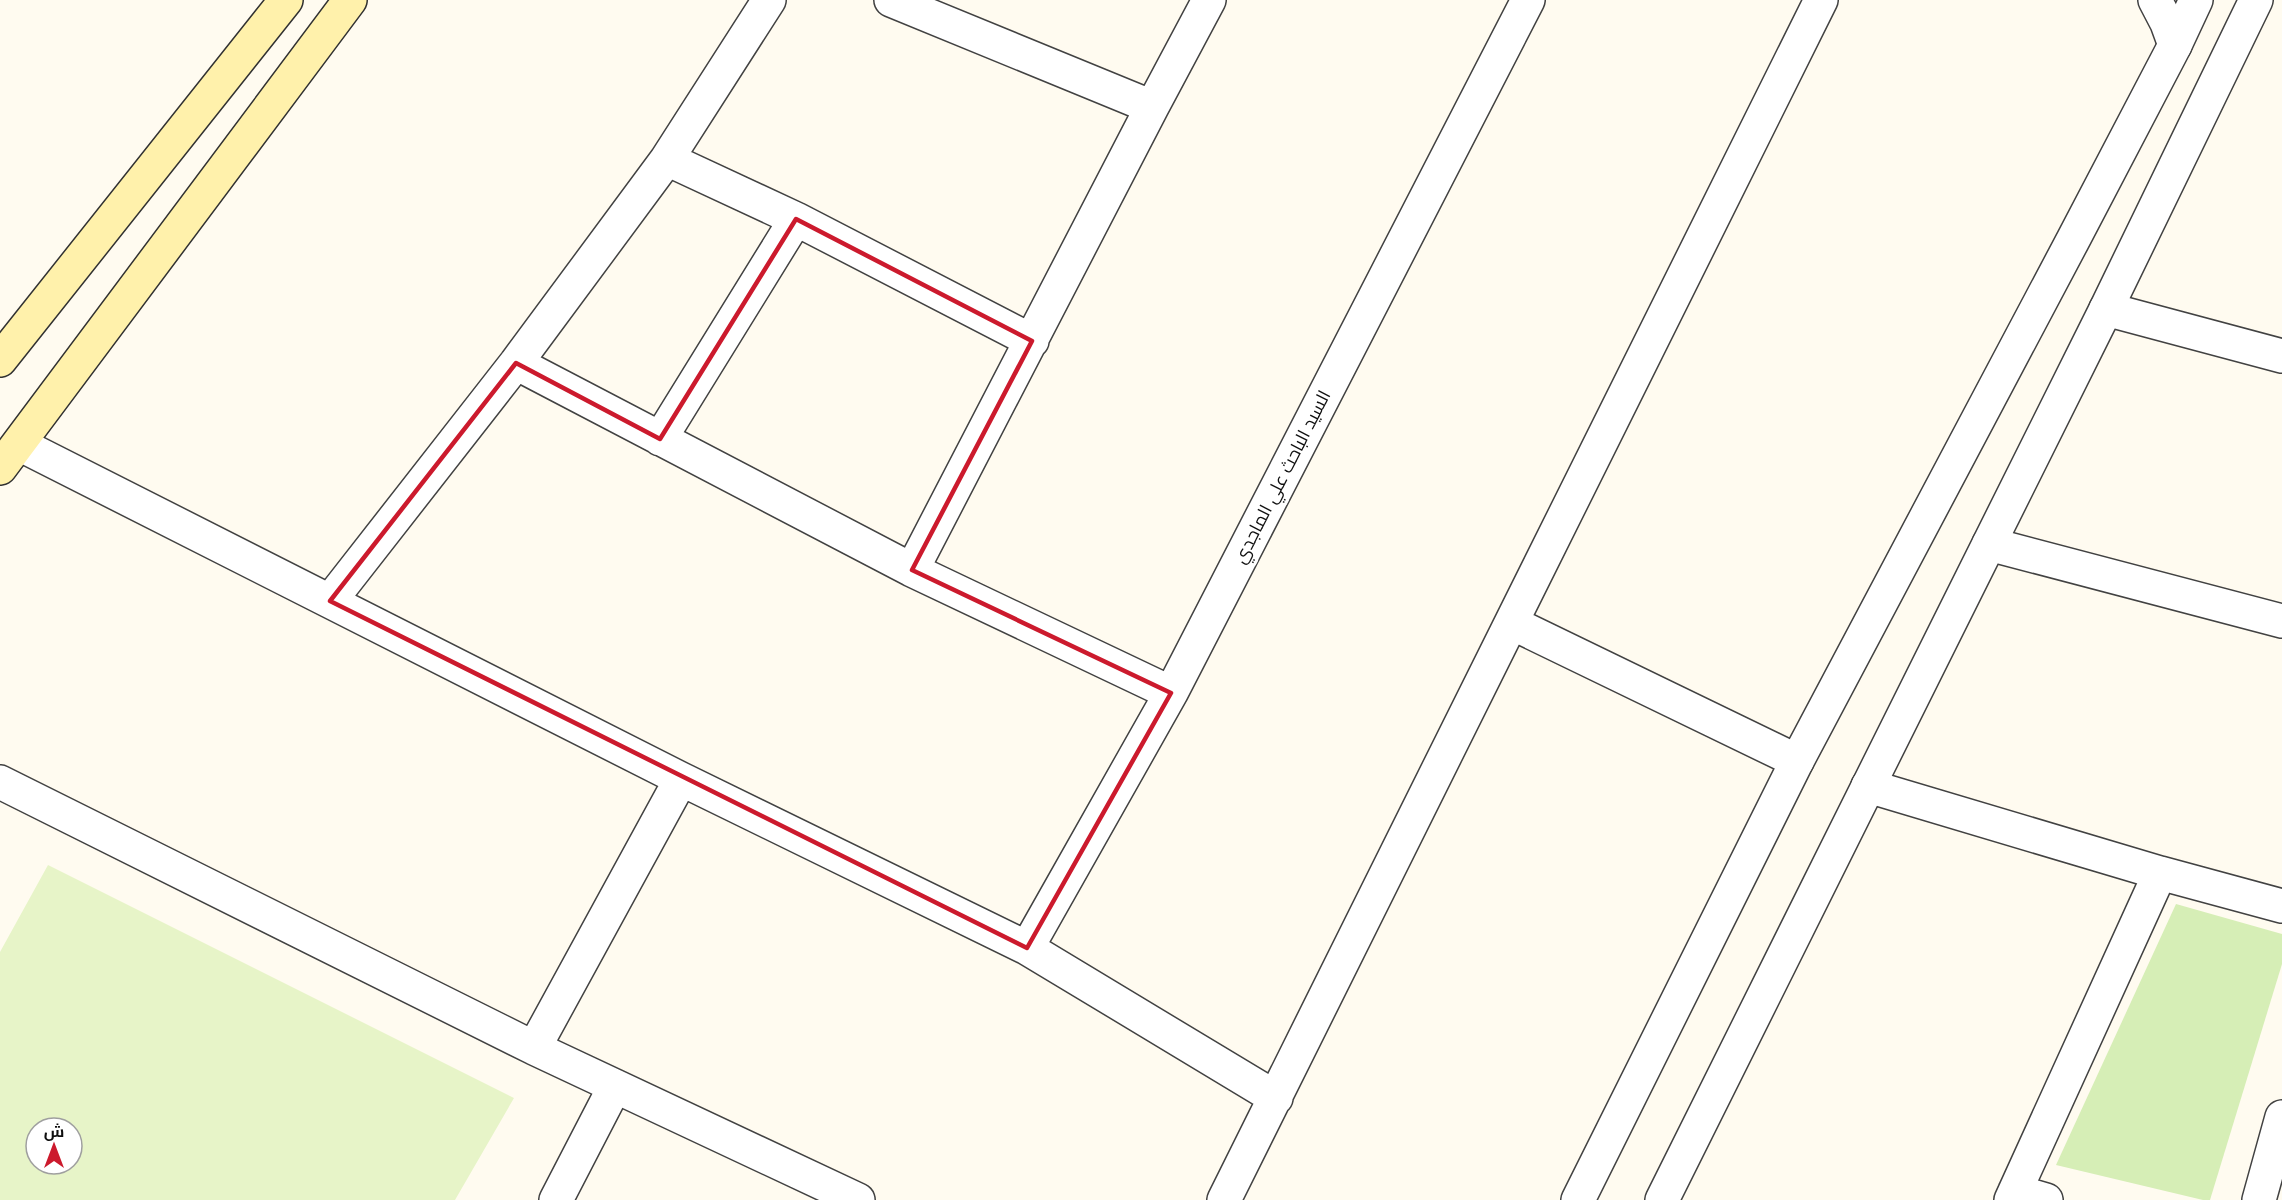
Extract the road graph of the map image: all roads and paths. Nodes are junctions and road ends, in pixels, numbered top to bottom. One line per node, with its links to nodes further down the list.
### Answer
1 (286, 0): 18 (main road)
2 (350, 0): 21 (main road)
3 (769, 0): 13 (street)
4 (891, 0): 12 (street)
5 (1209, 0): 12 (street)
6 (1528, 0): 27 (street, السيد الباحث علي الماجدي)
7 (1821, 0): 26 (street)
8 (2155, 0): 11 (street)
9 (2196, 0): 11 (street)
10 (2256, 0): 15 (street)
11 (2175, 45): 28 (street)
12 (1152, 107): 16 (street)
13 (667, 159): 14 (street); 19 (street)
14 (796, 219): 16 (street); 20 (street)
15 (2106, 309): 17 (street); 22 (street)
16 (1032, 341): 23 (street)
17 (2282, 356)
18 (0, 360)
19 (516, 363): 20 (street); 24 (street)
20 (660, 439): 23 (street)
21 (9, 456): 24 (street)
22 (1989, 544): 25 (street); 31 (street)
23 (912, 570): 27 (street)
24 (330, 601): 29 (street)
25 (2282, 621)
26 (1512, 623): 28 (street); 37 (street)
27 (1171, 693): 34 (street, السيد الباحث علي الماجدي)
28 (1797, 761): 43 (street)
29 (681, 779): 34 (street); 35 (street)
30 (0, 783): 35 (street)
31 (1868, 786): 32 (street); 44 (street)
32 (2160, 873): 33 (street); 39 (street)
33 (2282, 906)
34 (1027, 948): 37 (street)
35 (534, 1048): 36 (street)
36 (615, 1086): 40 (street); 41 (street)
37 (1276, 1098): 42 (street)
38 (2282, 1118): 46 (street)
39 (2013, 1196): 45 (street)
40 (556, 1200)
41 (858, 1200)
42 (1224, 1200)
43 (1578, 1200)
44 (1662, 1200)
45 (2046, 1200)
46 (2259, 1200)

